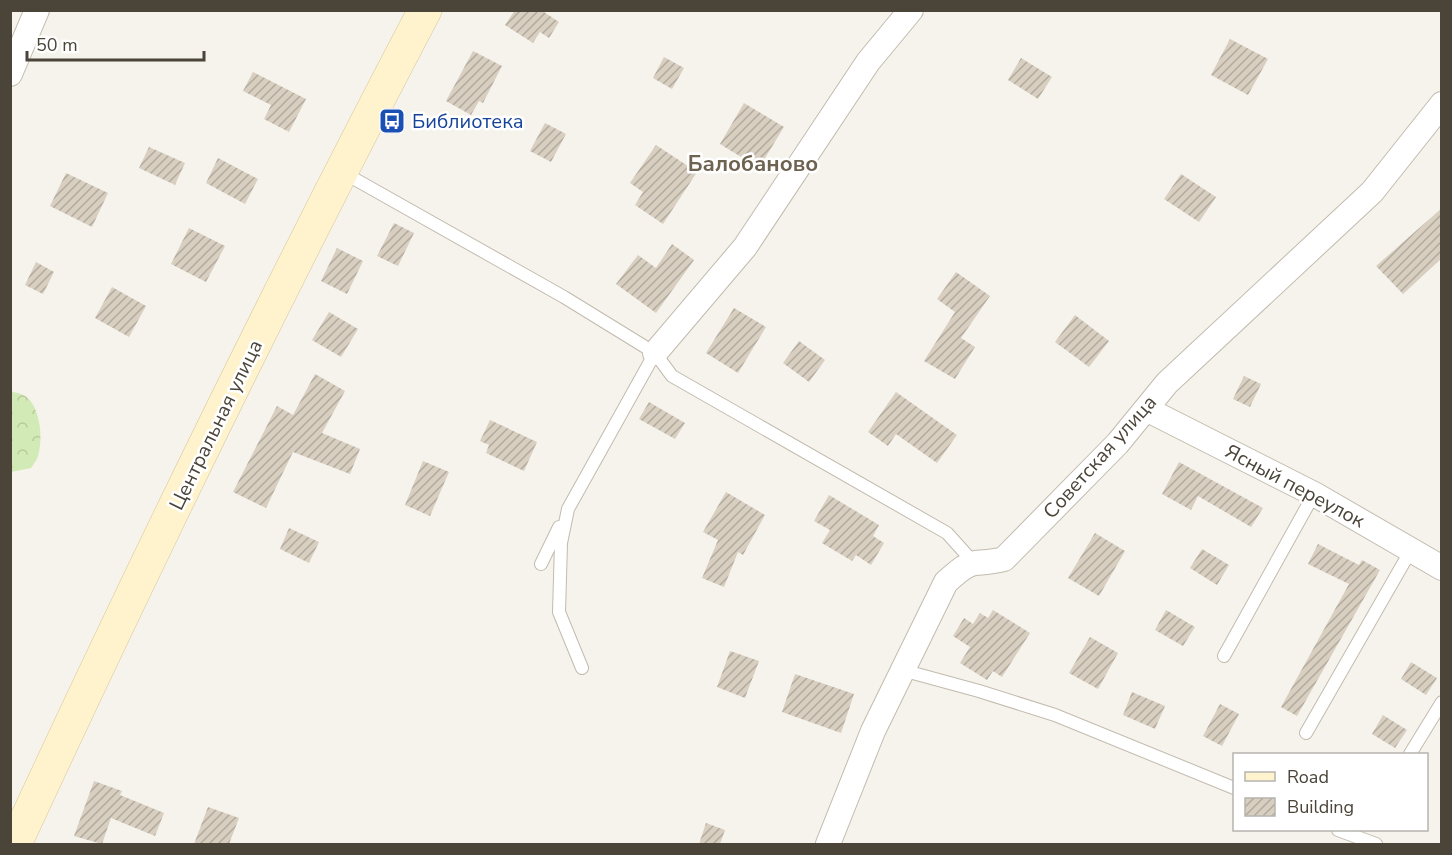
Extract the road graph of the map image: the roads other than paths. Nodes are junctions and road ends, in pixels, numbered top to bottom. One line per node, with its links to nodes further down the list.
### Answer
1 (37, 10): 4 (street)
2 (425, 10): 6 (main road, Центральная улица)
3 (911, 10): 7 (street)
4 (10, 74)
5 (1442, 104): 8 (street, Советская улица)
6 (341, 171): 7 (lane); 23 (main road, Центральная улица)
7 (655, 353): 10 (lane); 12 (lane)
8 (1146, 409): 9 (street, Ясный переулок); 12 (street, Советская улица)
9 (1314, 494): 11 (street, Ясный переулок); 15 (lane)
10 (568, 509): 13 (lane); 16 (lane)
11 (1411, 550): 14 (street, Ясный переулок); 19 (lane)
12 (974, 563): 17 (street, Советская улица)
13 (541, 564)
14 (1442, 568)
15 (1224, 656)
16 (582, 668)
17 (902, 670): 21 (lane); 24 (street, Советская улица)
18 (1442, 702): 20 (lane)
19 (1306, 733)
20 (1411, 753)
21 (1233, 788)
22 (1341, 831): 25 (lane)
23 (15, 844)
24 (828, 844)
25 (1376, 844)

